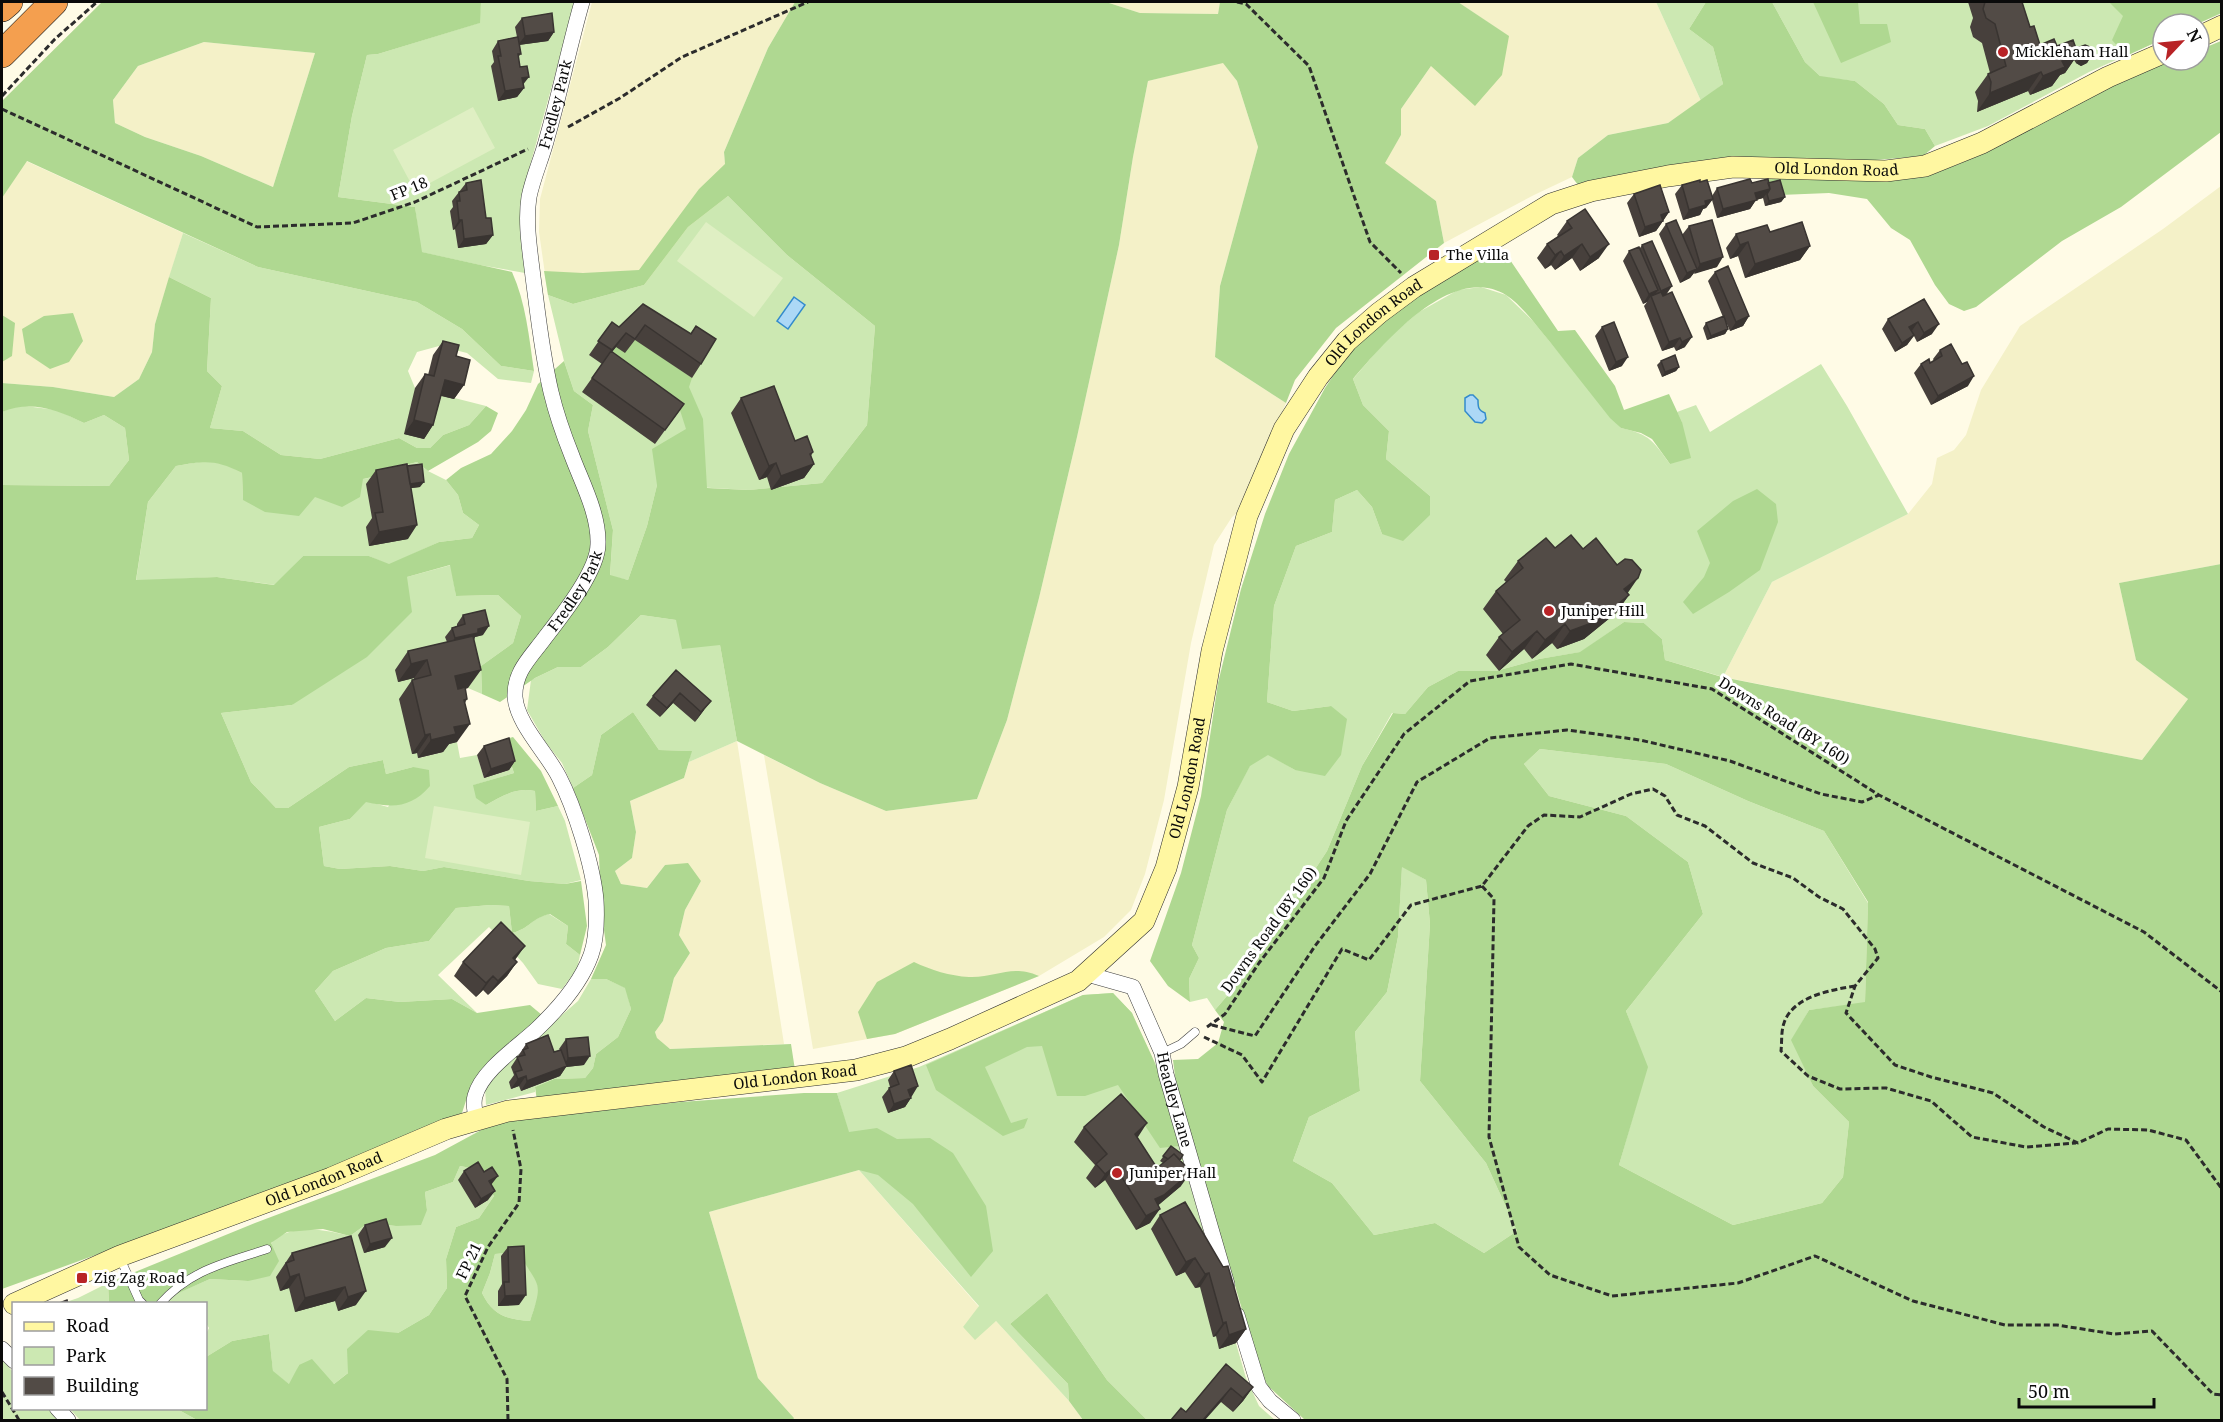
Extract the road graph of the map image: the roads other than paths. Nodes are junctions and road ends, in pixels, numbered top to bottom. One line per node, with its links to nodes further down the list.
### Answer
1 (9, 2): 4 (highway)
2 (54, 2): 5 (highway)
3 (582, 2): 10 (street, Fredley Park)
4 (2, 9)
5 (2, 54)
6 (2151, 58): 7 (main road, Old London Road)
7 (1087, 974): 9 (street, Headley Lane); 10 (main road, Old London Road)
8 (1195, 1032): 9 (lane)
9 (1162, 1053): 16 (street, Headley Lane)
10 (477, 1120): 12 (main road, Old London Road)
11 (267, 1249): 15 (lane)
12 (120, 1256): 13 (main road, Old London Road); 14 (lane)
13 (18, 1302)
14 (141, 1302)
15 (162, 1302)
16 (1293, 1420)

